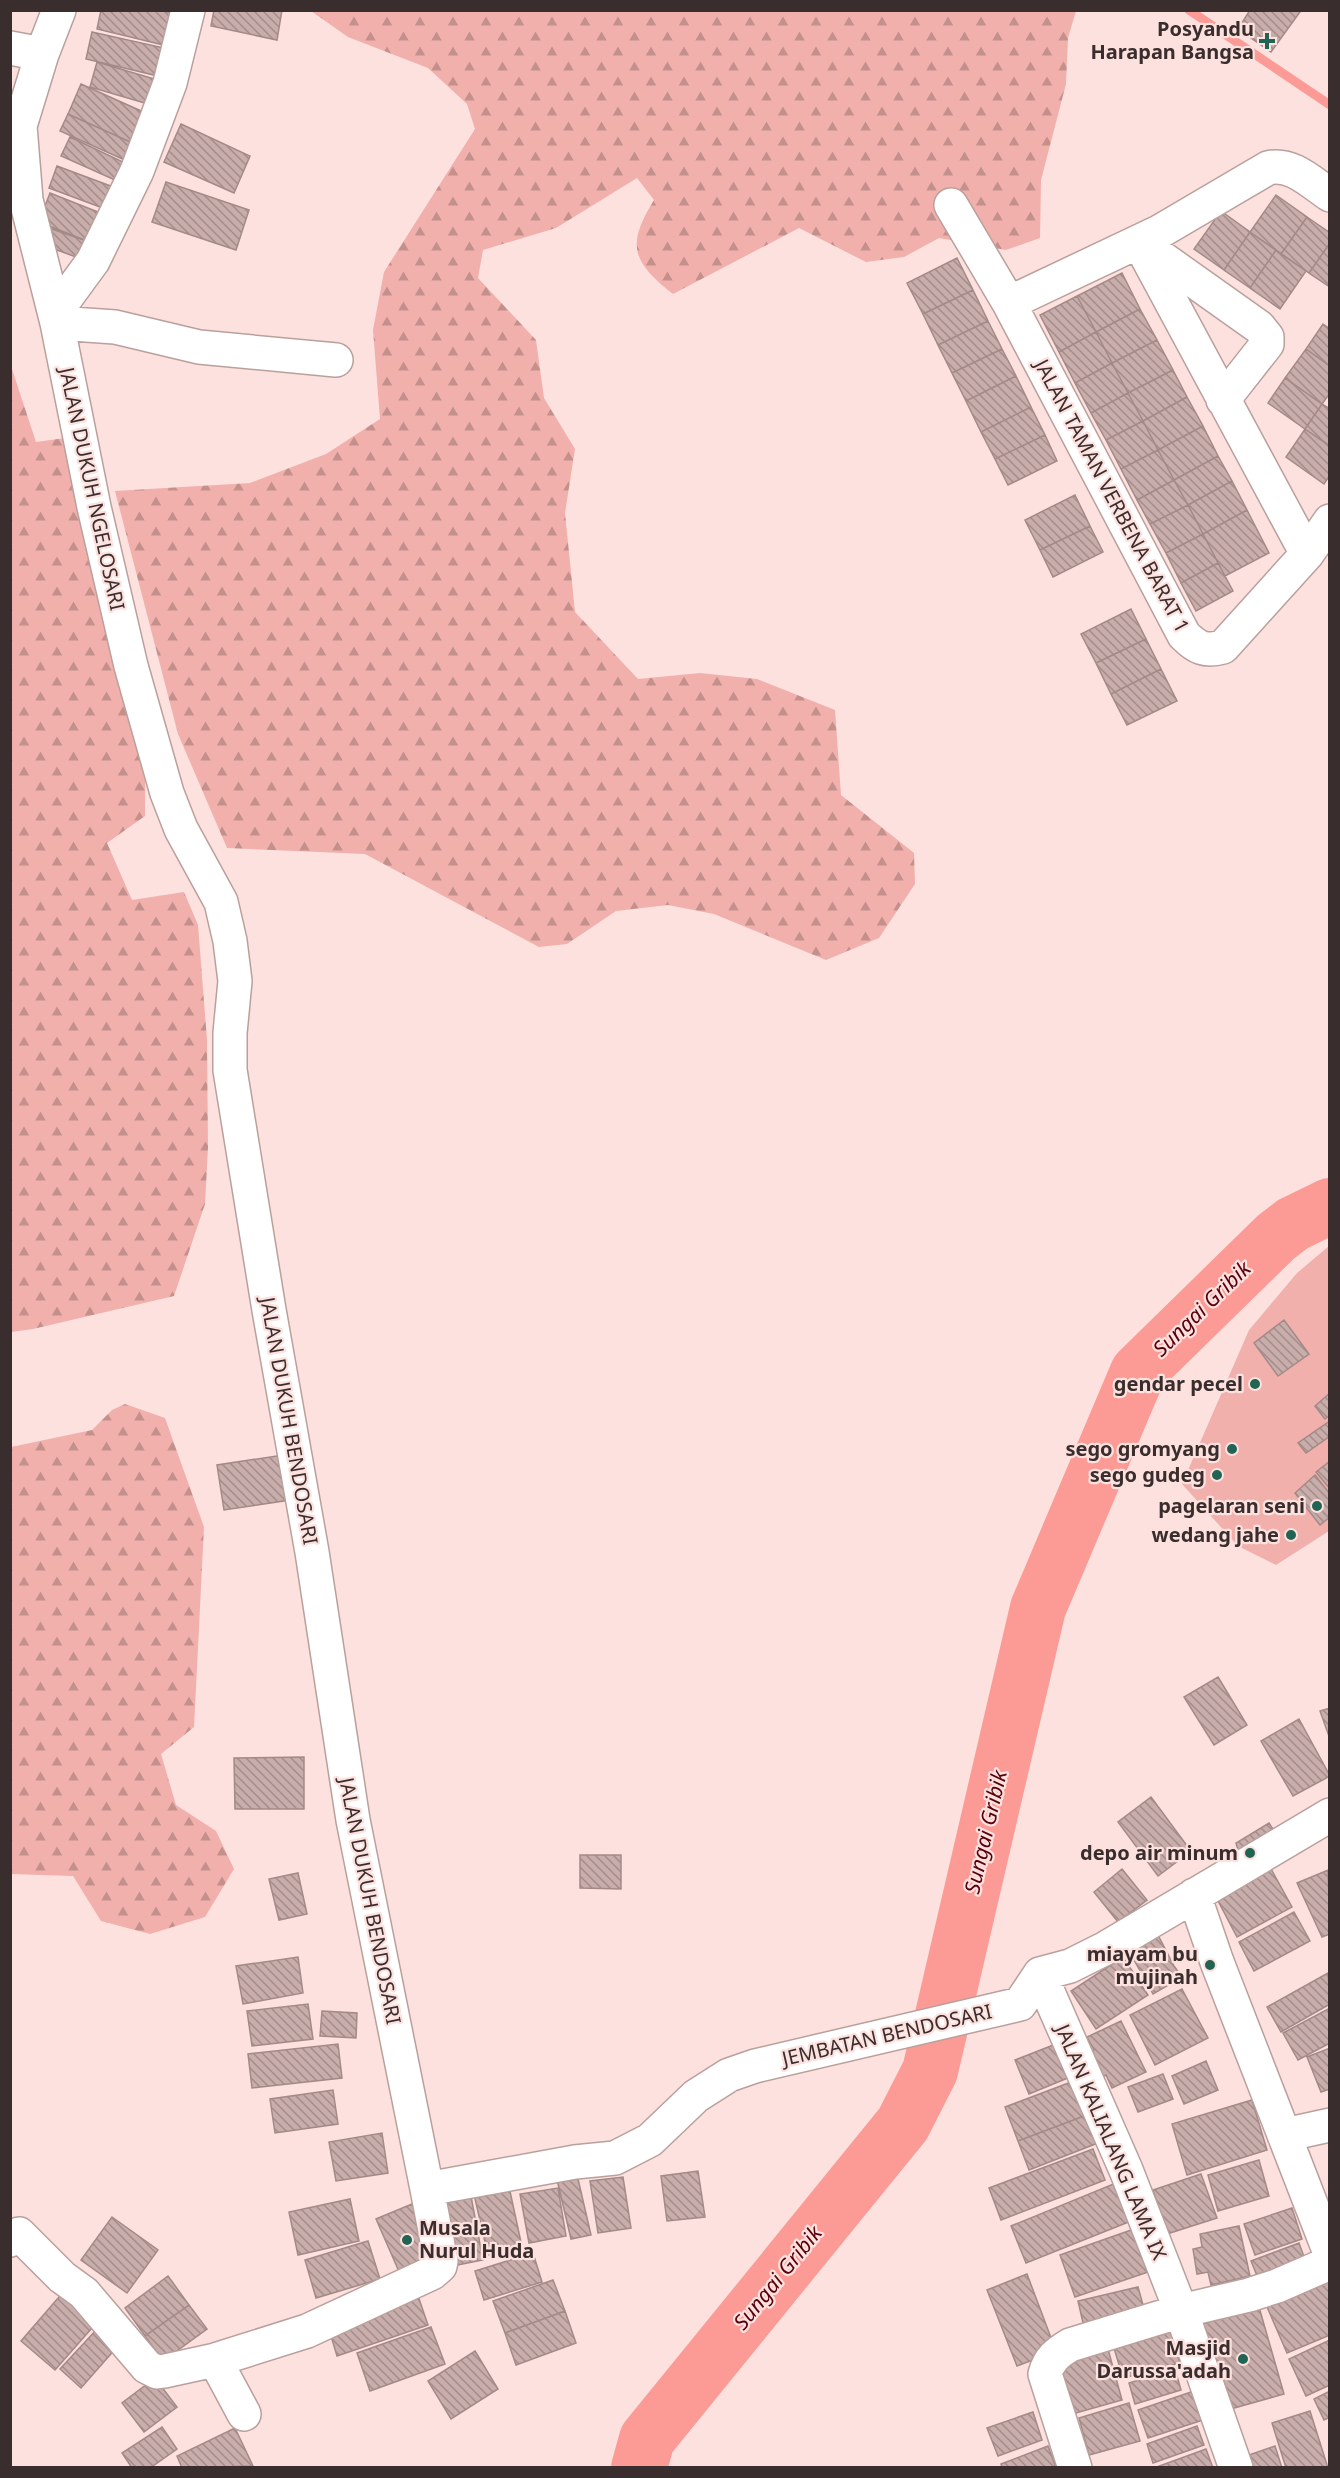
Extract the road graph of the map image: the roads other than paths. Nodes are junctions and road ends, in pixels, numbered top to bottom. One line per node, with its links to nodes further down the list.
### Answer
1 (59, 10): 4 (street, JALAN DUKUH NGELOSARI)
2 (188, 10): 9 (street)
3 (10, 48): 4 (street)
4 (42, 54): 9 (street, JALAN DUKUH NGELOSARI)
5 (1329, 195): 7 (street)
6 (951, 205): 8 (street, JALAN TAMAN VERBENA BARAT 1)
7 (1139, 242): 8 (street); 11 (street); 11 (street)
8 (1009, 303): 13 (street, JALAN TAMAN VERBENA BARAT 1)
9 (56, 318): 10 (street); 14 (street, JALAN DUKUH NGELOSARI)
10 (336, 360)
11 (1223, 400): 13 (street)
12 (1329, 521): 13 (street, JALAN TAMAN VERBENA BARAT 1)
13 (1307, 554)
14 (131, 666): 20 (street, JALAN DUKUH BENDOSARI)
15 (1329, 1815): 16 (street)
16 (1194, 1895): 17 (street); 19 (street)
17 (1040, 1974): 20 (street, JEMBATAN BENDOSARI); 24 (street, JALAN KALIALANG LAMA IX)
18 (1329, 2125): 19 (street)
19 (1284, 2135): 22 (street)
20 (427, 2189): 25 (street, JALAN DUKUH BENDOSARI)
21 (13, 2230): 25 (street, JALAN DUKUH BENDOSARI)
22 (1329, 2253)
23 (1329, 2263): 24 (street)
24 (1181, 2311): 27 (street); 28 (street, JALAN KALIALANG LAMA IX)
25 (215, 2360): 26 (street)
26 (244, 2414)
27 (1076, 2468)
28 (1236, 2468)

